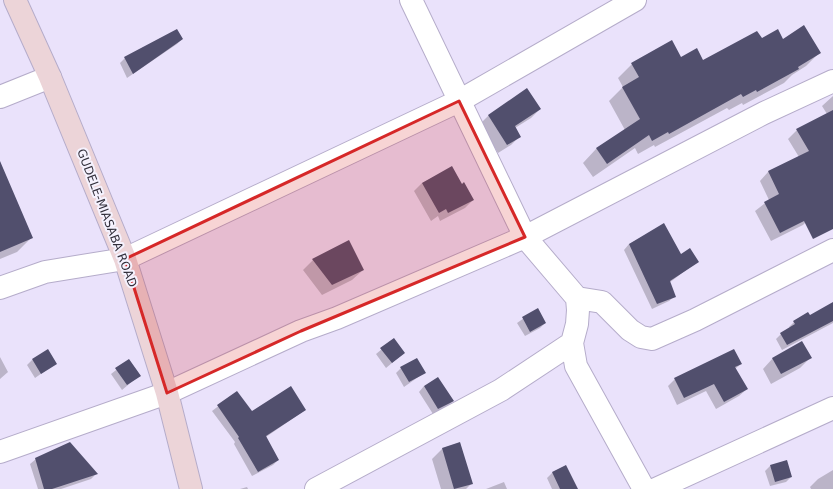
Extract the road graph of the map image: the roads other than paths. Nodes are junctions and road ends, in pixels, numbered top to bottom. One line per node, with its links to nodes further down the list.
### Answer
1 (15, 0): 4 (street, GUDELE-MIASABA ROAD)
2 (411, 0): 7 (street)
3 (635, 0): 7 (street)
4 (50, 77): 6 (street); 10 (street, GUDELE-MIASABA ROAD)
5 (833, 81): 8 (street)
6 (0, 97)
7 (459, 102): 8 (street); 10 (street)
8 (525, 237): 12 (street); 14 (street)
9 (833, 250): 12 (street)
10 (125, 259): 11 (street); 14 (street, GUDELE-MIASABA ROAD)
11 (0, 288)
12 (576, 298): 13 (street)
13 (572, 343): 18 (street); 19 (street)
14 (167, 393): 16 (street); 17 (street, GUDELE-MIASABA ROAD)
15 (833, 408): 20 (street)
16 (0, 452)
17 (191, 489)
18 (316, 489)
19 (644, 489)
20 (656, 489)

